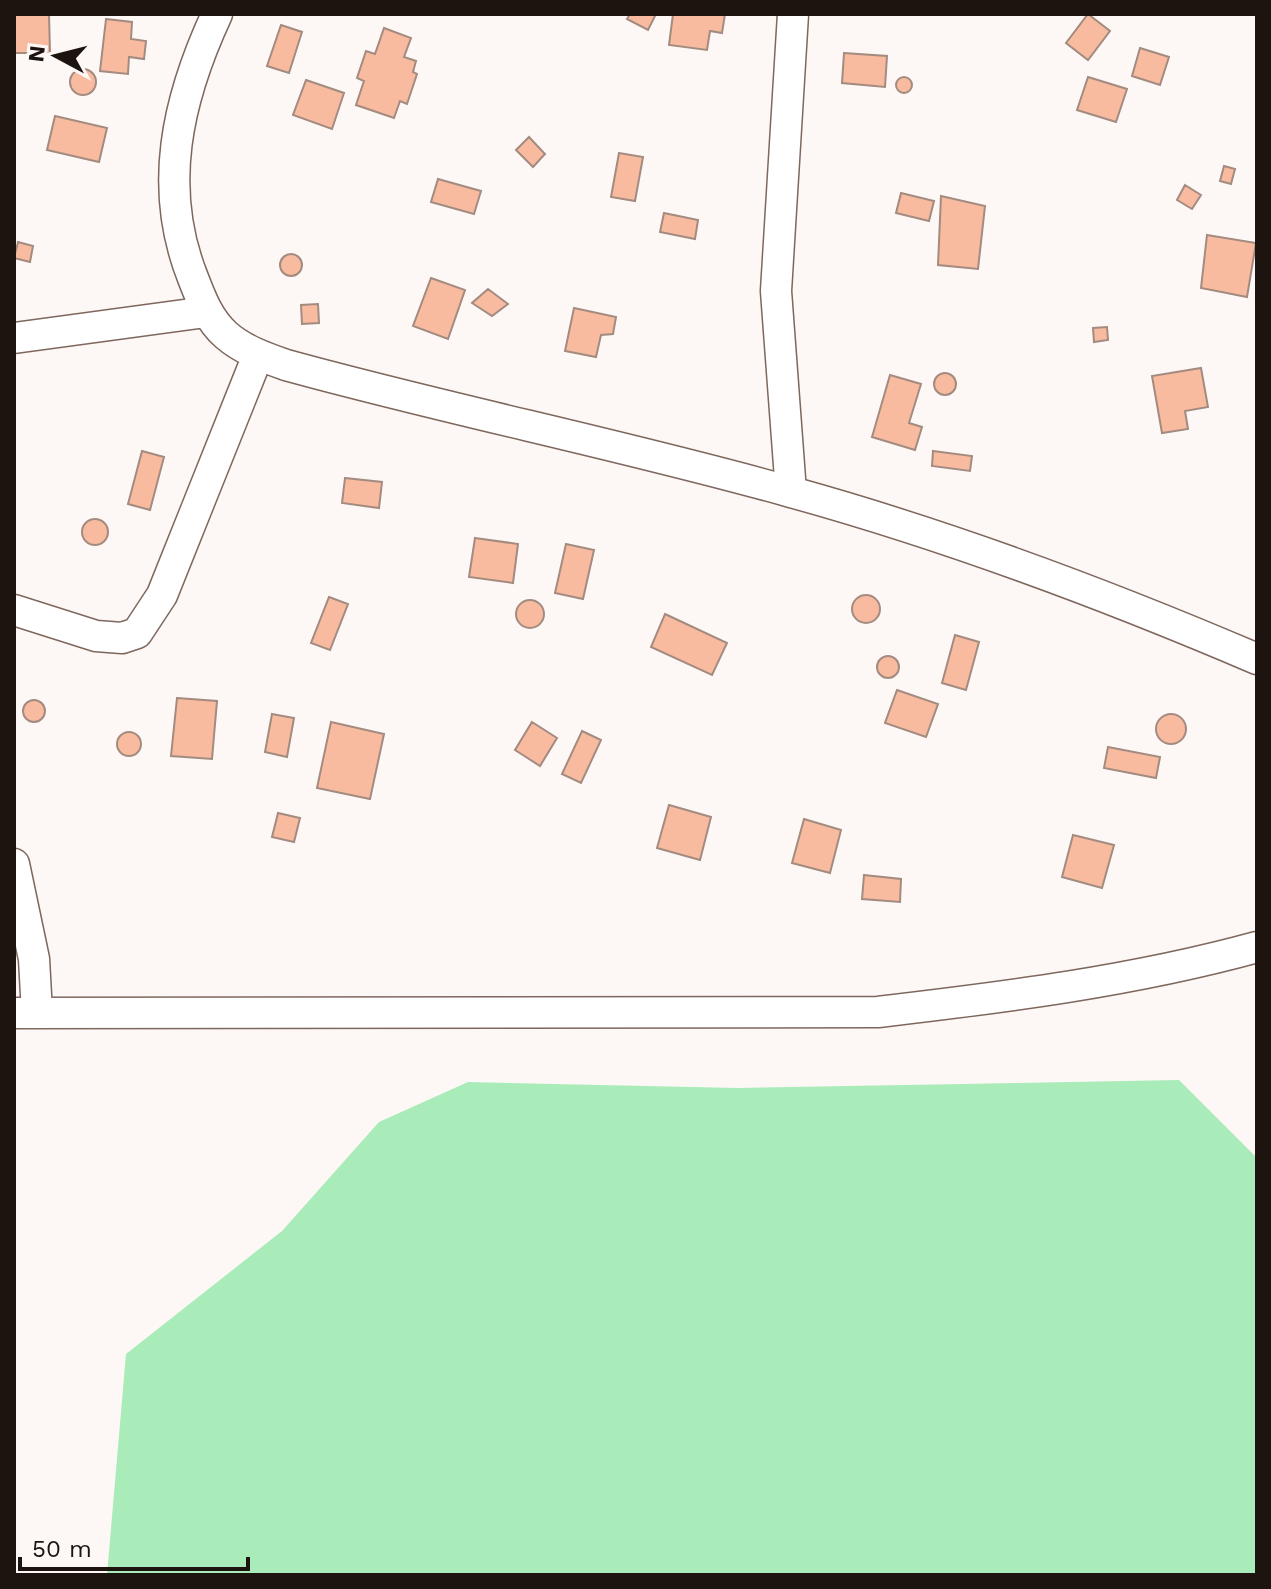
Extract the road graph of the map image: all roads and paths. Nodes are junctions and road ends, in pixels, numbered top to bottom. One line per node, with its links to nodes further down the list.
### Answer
1 (217, 14): 3 (street)
2 (793, 14): 6 (street)
3 (206, 312): 4 (street); 5 (street)
4 (14, 338)
5 (258, 355): 6 (street); 7 (street)
6 (791, 492): 8 (street)
7 (14, 610)
8 (1257, 659)
9 (14, 864): 11 (street)
10 (1257, 947): 11 (street)
11 (26, 1013)

